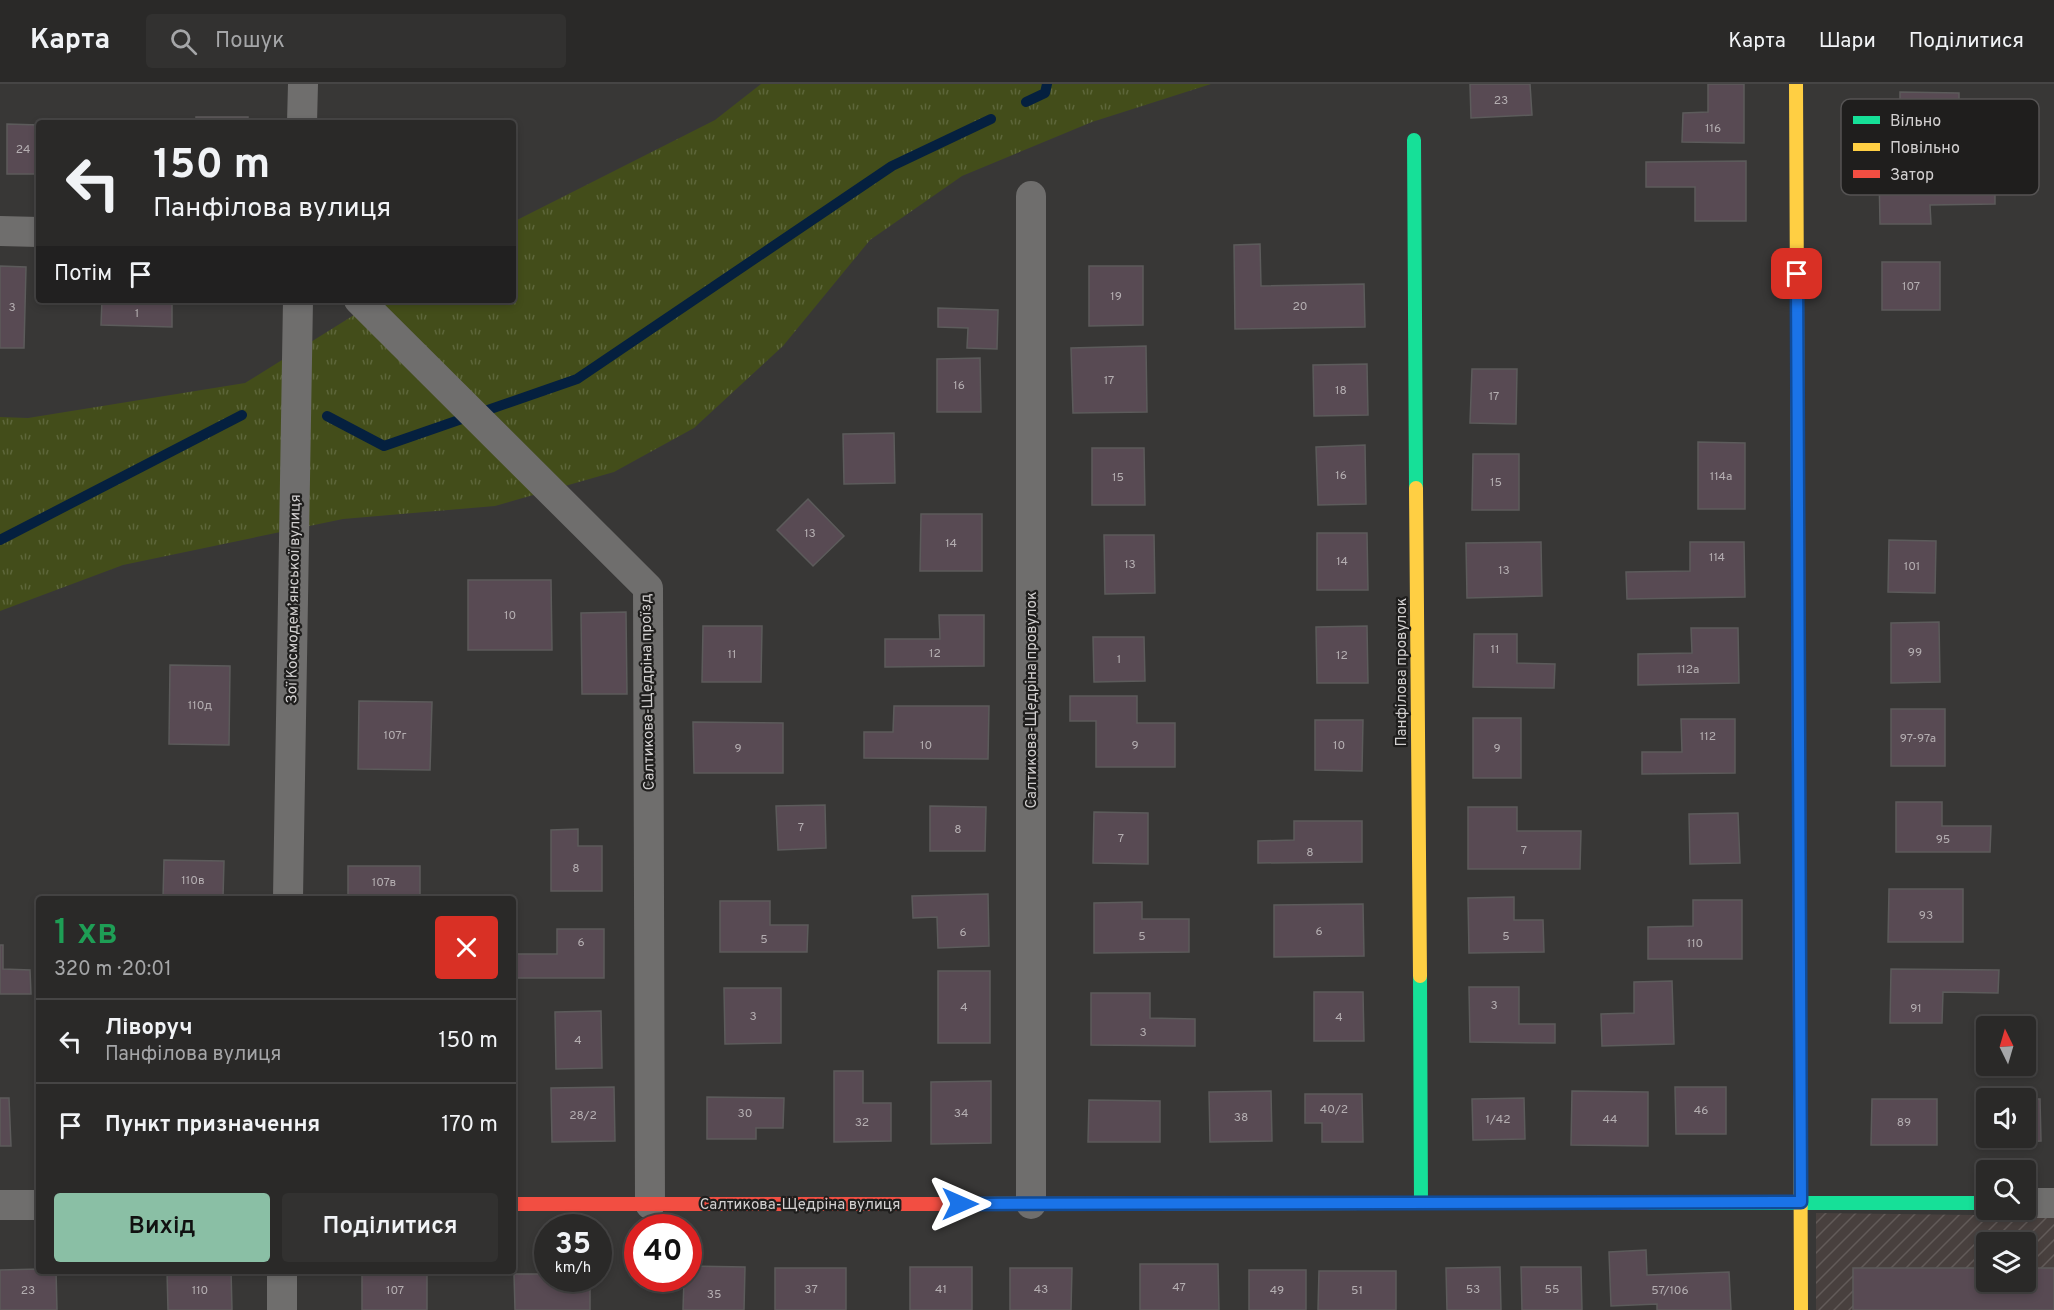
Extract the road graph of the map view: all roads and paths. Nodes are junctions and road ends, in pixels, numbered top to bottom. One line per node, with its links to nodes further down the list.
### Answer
1 (303, 84): 3 (street)
2 (1796, 84): 11 (street)
3 (302, 120)
4 (1414, 140): 12 (street, Панфілова провулок)
5 (1031, 196): 18 (street, Салтикова-Щедріна провулок)
6 (0, 231): 7 (street)
7 (36, 232)
8 (298, 303): 10 (street, Зої Космодем’янської вулиця)
9 (362, 303): 17 (street, Салтикова-Щедріна проїзд)
10 (288, 896)
11 (1801, 1202): 12 (street, Салтикова-Щедріна вулиця); 13 (street, Салтикова-Щедріна вулиця); 23 (street)
12 (1421, 1203): 18 (street, Салтикова-Щедріна вулиця)
13 (1976, 1203)
14 (2036, 1203): 15 (street)
15 (2054, 1203)
16 (516, 1204): 17 (street, Салтикова-Щедріна вулиця)
17 (650, 1204): 18 (street, Салтикова-Щедріна вулиця)
18 (1031, 1204)
19 (0, 1205): 20 (street)
20 (36, 1205)
21 (282, 1274): 22 (street)
22 (282, 1310)
23 (1801, 1310)

